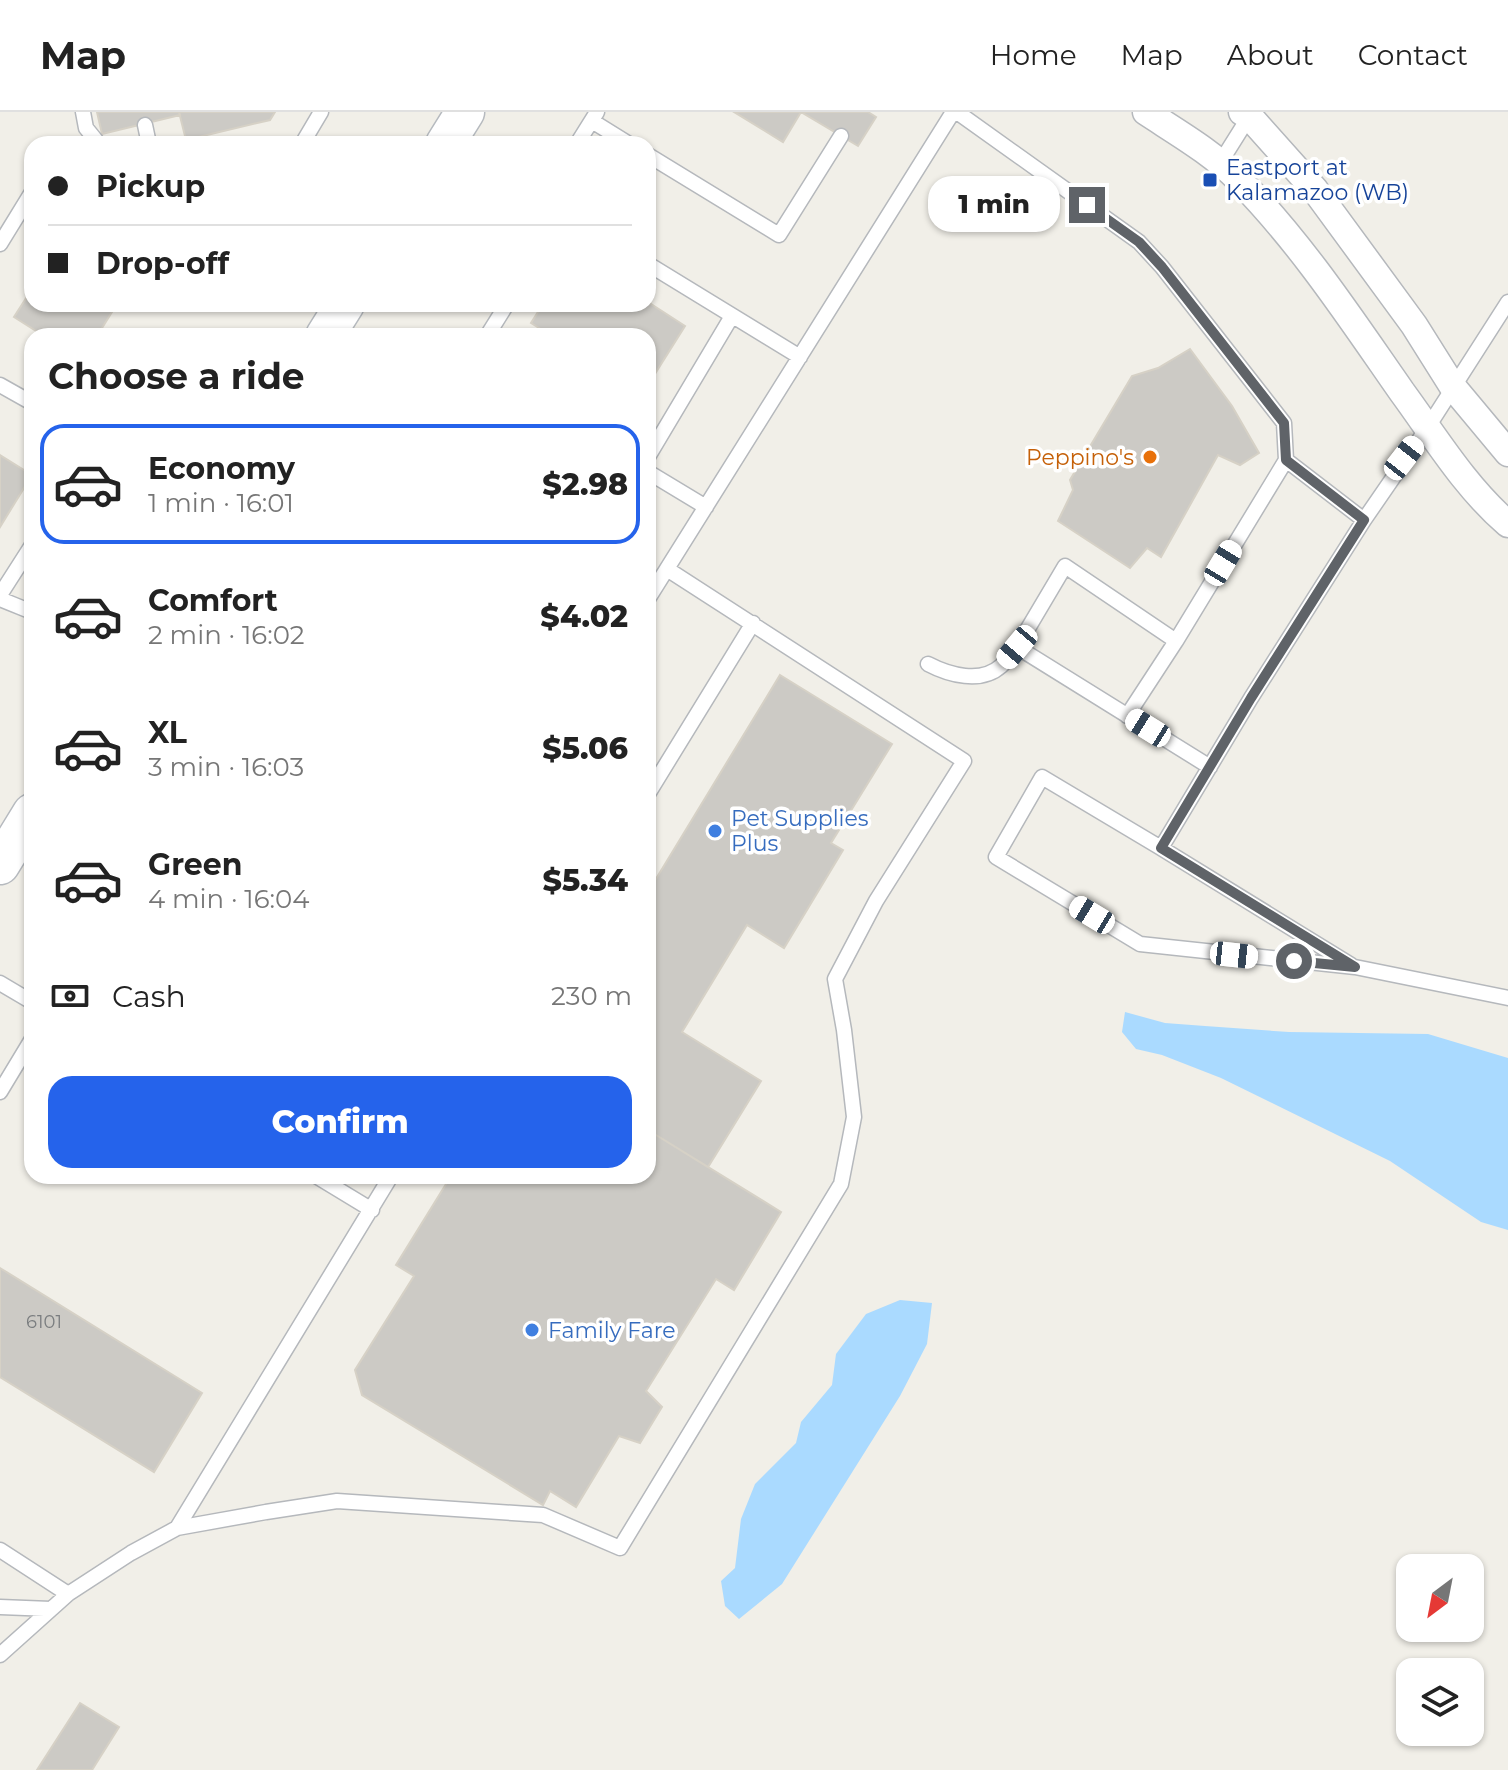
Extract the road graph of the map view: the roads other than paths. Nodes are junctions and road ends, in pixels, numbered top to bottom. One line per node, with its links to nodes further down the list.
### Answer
1 (83, 112): 9 (lane)
2 (321, 112): 11 (lane)
3 (465, 112): 12 (main road)
4 (955, 112): 23 (lane); 30 (lane)
5 (1146, 112): 17 (street)
6 (1248, 114): 17 (lane); 25 (street)
7 (594, 117): 13 (lane); 14 (lane)
8 (145, 125): 10 (lane)
9 (92, 136)
10 (147, 136)
11 (307, 136)
12 (450, 136)
13 (582, 136)
14 (619, 136)
15 (841, 136): 16 (lane)
16 (656, 160)
17 (1220, 163): 27 (street)
18 (24, 205): 19 (lane)
19 (0, 244)
20 (656, 269): 22 (lane)
21 (1508, 302): 25 (lane)
22 (732, 316): 23 (lane); 28 (lane)
23 (800, 357): 32 (lane)
24 (0, 385): 26 (lane)
25 (1453, 387): 27 (lane); 29 (street)
26 (24, 398)
27 (1428, 427): 33 (lane); 34 (street)
28 (656, 444)
29 (1508, 453)
30 (1286, 460): 33 (lane); 41 (lane)
31 (656, 477): 32 (lane)
32 (706, 507): 36 (lane)
33 (1364, 520): 45 (lane)
34 (1508, 524)
35 (24, 558): 38 (lane)
36 (667, 569): 37 (lane); 40 (lane)
37 (656, 586)
38 (0, 597): 39 (lane)
39 (24, 608)
40 (753, 623): 46 (lane); 59 (lane)
41 (1176, 641): 42 (lane); 44 (lane)
42 (1017, 647): 43 (lane); 44 (lane)
43 (928, 664)
44 (1127, 716): 45 (lane)
45 (1210, 767): 48 (lane)
46 (656, 781)
47 (24, 826): 49 (main road)
48 (1161, 848): 50 (lane); 50 (lane)
49 (0, 865)
50 (1355, 967): 53 (lane)
51 (0, 983): 52 (lane)
52 (24, 997)
53 (1508, 998)
54 (24, 1052): 55 (lane)
55 (0, 1092)
56 (329, 1184): 58 (lane)
57 (387, 1184): 58 (lane)
58 (372, 1210): 59 (lane)
59 (177, 1528): 61 (lane)
60 (0, 1550): 61 (lane)
61 (68, 1594): 63 (lane)
62 (0, 1607): 63 (lane)
63 (51, 1609): 64 (lane)
64 (0, 1655)

